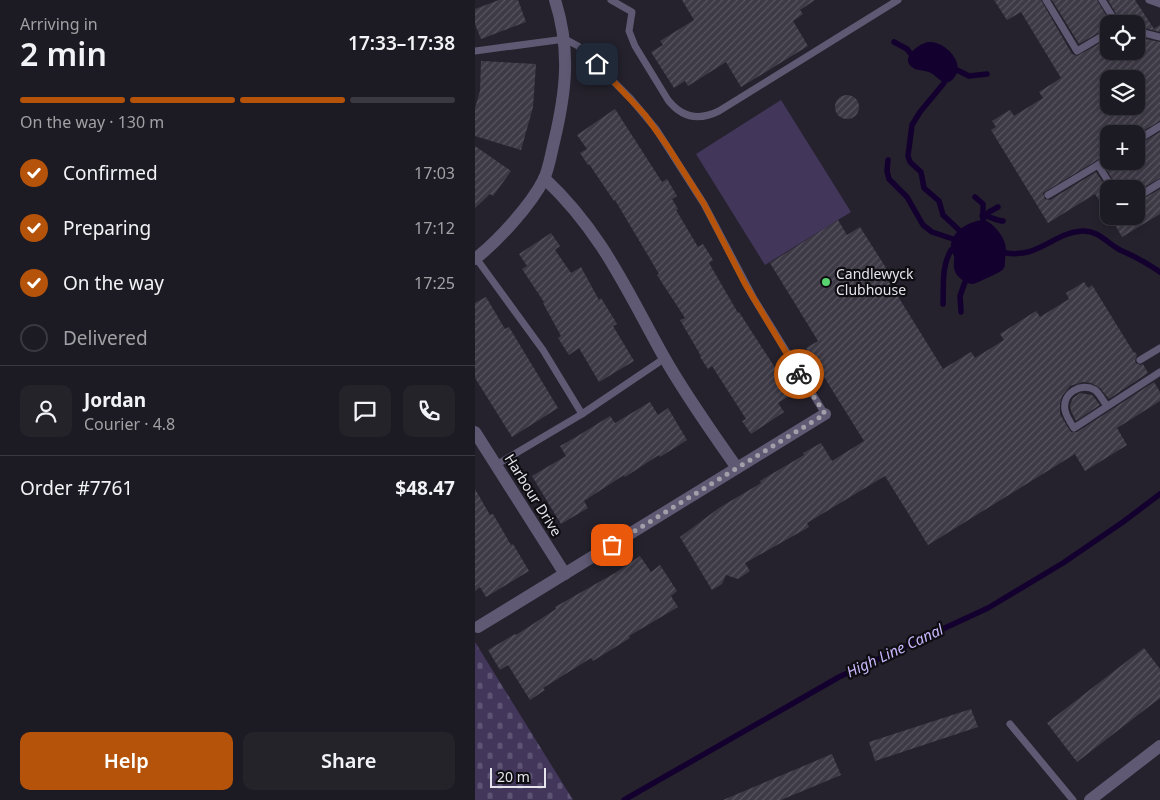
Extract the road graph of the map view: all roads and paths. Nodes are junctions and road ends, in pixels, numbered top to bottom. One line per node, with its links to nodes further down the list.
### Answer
1 (555, 0): 12 (street)
2 (611, 0): 3 (lane)
3 (898, 0)
4 (1046, 0): 10 (lane)
5 (1102, 0): 8 (lane)
6 (1149, 0): 7 (lane)
7 (1160, 4)
8 (1111, 15)
9 (1145, 33): 11 (lane)
10 (1100, 37)
11 (1160, 37)
12 (565, 39): 13 (lane); 17 (street); 29 (lane)
13 (475, 51)
14 (1160, 126): 15 (lane)
15 (1145, 135)
16 (1098, 165): 18 (lane); 21 (lane)
17 (544, 178): 22 (street); 24 (street)
18 (1107, 180)
19 (1160, 183): 20 (lane)
20 (1145, 192)
21 (1048, 195)
22 (476, 259): 28 (lane)
23 (1160, 348): 25 (lane)
24 (665, 358): 28 (lane); 32 (street)
25 (1140, 360)
26 (1160, 372): 27 (lane)
27 (1107, 406): 27 (lane)
28 (582, 414): 31 (lane)
29 (825, 414): 32 (street)
30 (475, 432): 31 (street, Harbour Drive)
31 (496, 465): 33 (street, Harbour Drive)
32 (737, 468): 33 (street)
33 (565, 574): 34 (street)
34 (476, 625)
35 (1010, 724): 37 (lane)
36 (1160, 746): 38 (street)
37 (1073, 800)
38 (1090, 800)

